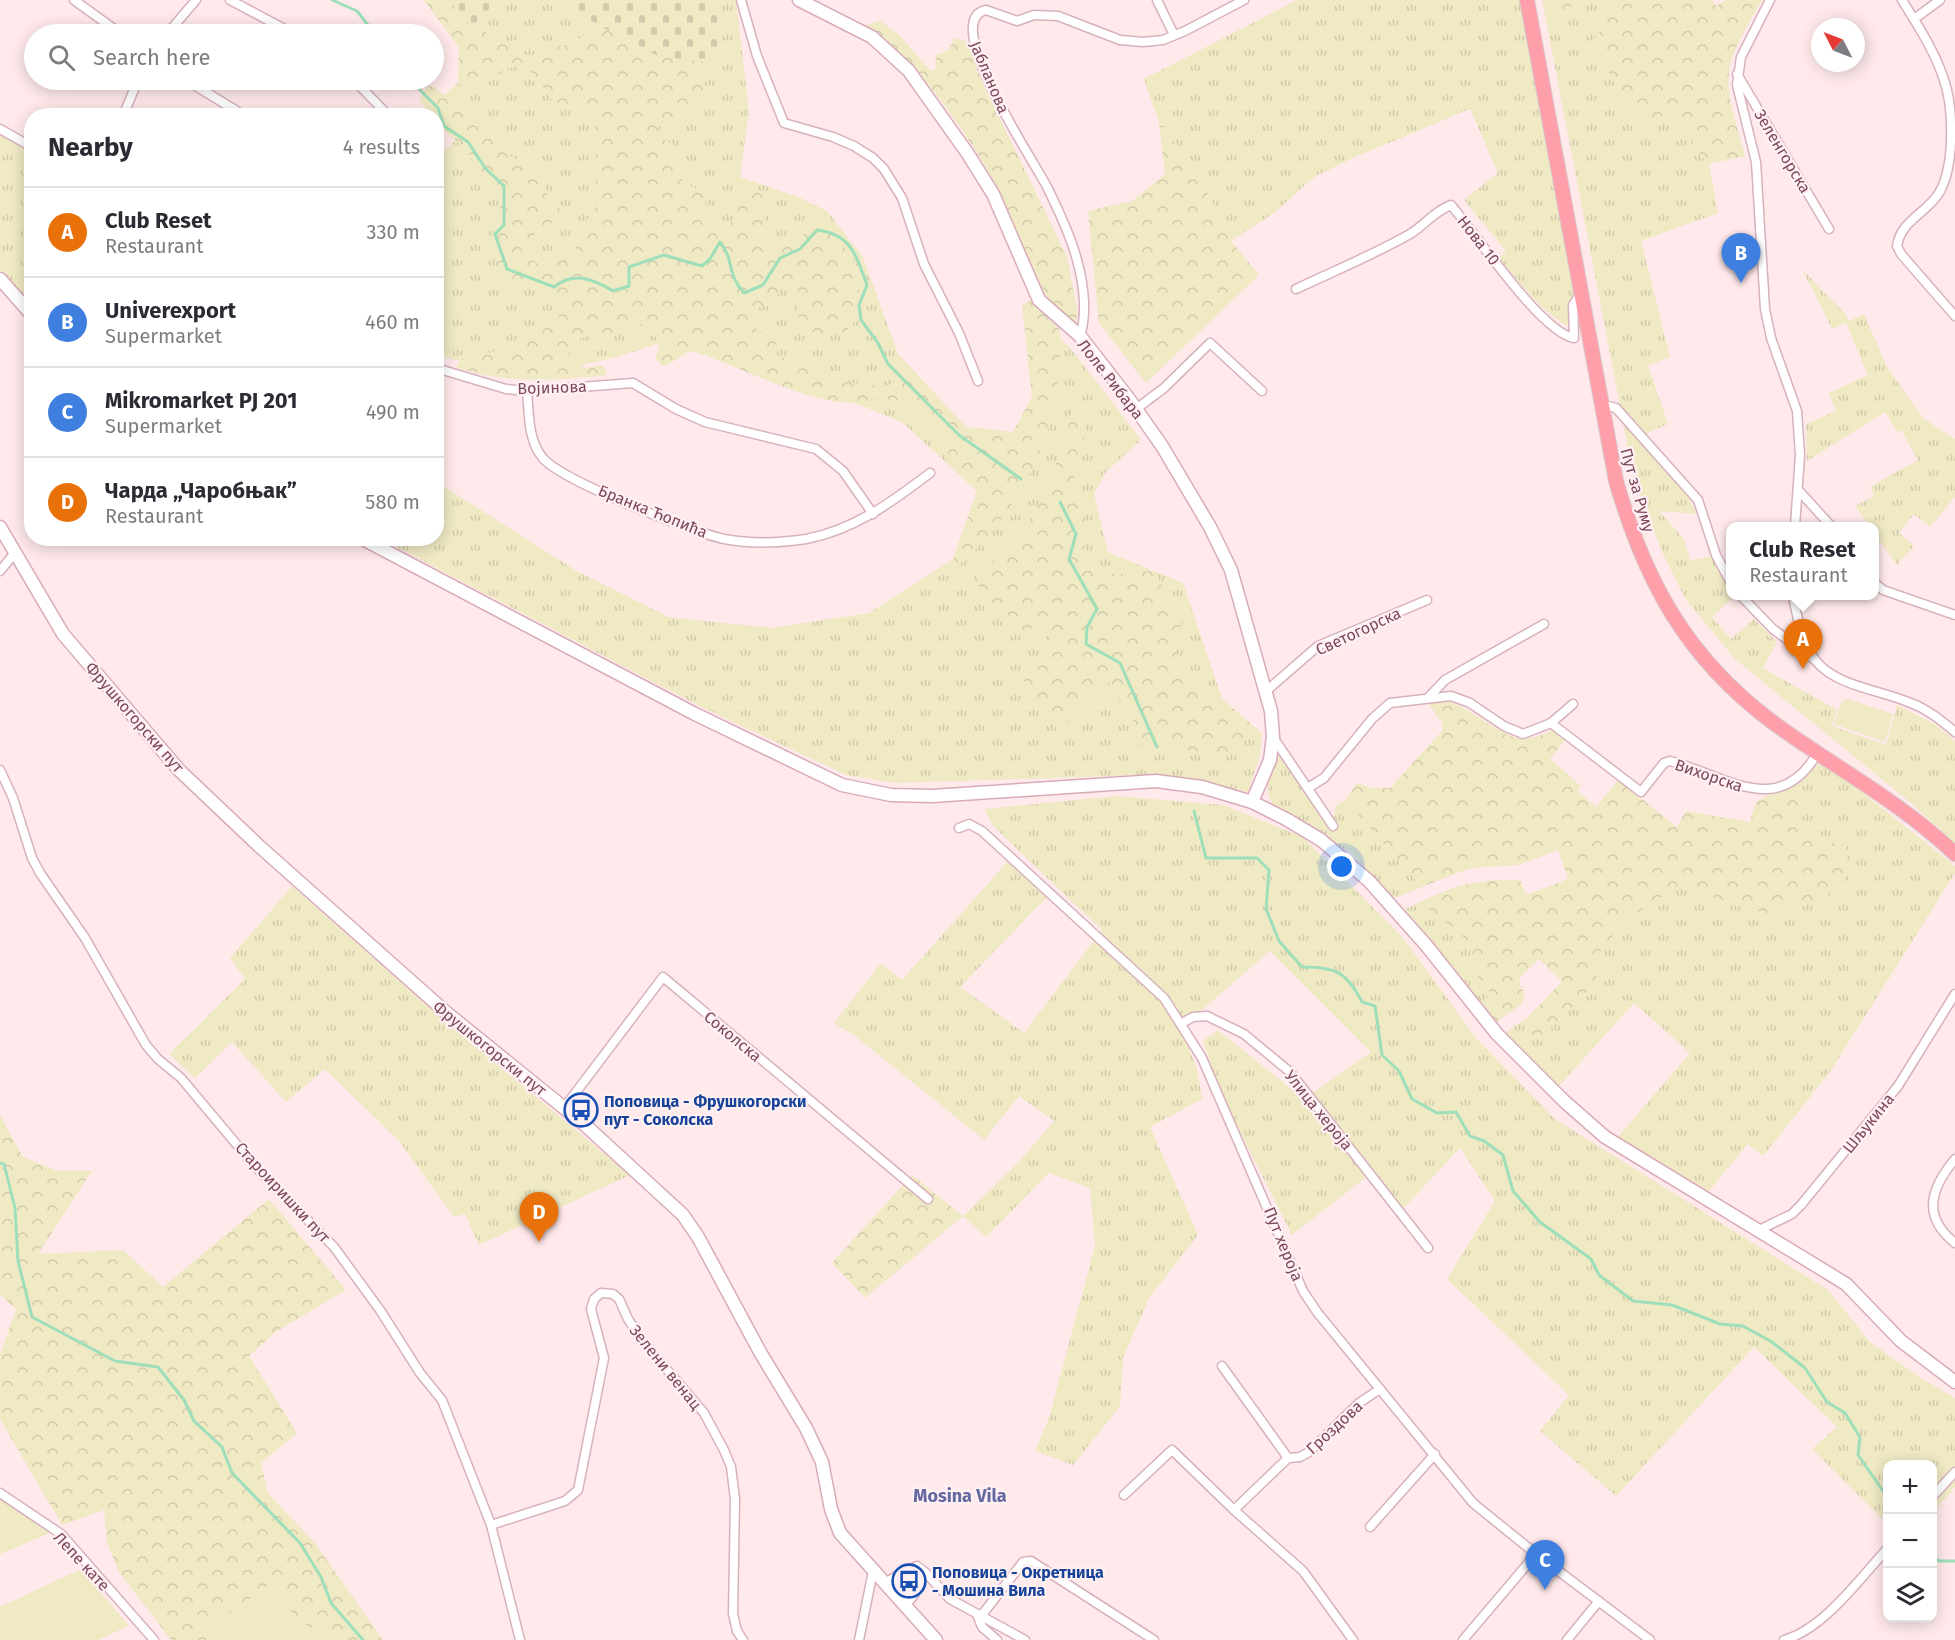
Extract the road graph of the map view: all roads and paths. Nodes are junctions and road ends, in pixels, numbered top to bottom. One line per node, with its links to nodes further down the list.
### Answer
1 (74, 0): 13 (street)
2 (196, 0): 14 (street)
3 (230, 0): 15 (street)
4 (741, 0): 35 (street)
5 (799, 0): 33 (street, Лоле Рибара)
6 (1157, 0): 16 (street)
7 (1244, 0): 16 (street, Јабланова)
8 (1527, 0): 30 (main road, Пут за Руму)
9 (1770, 0): 17 (street)
10 (1902, 0): 12 (street)
11 (1940, 0): 12 (street)
12 (1914, 19): 26 (street)
13 (107, 24)
14 (176, 24)
15 (275, 24)
16 (1174, 35): 33 (street, Јабланова)
17 (1737, 74): 27 (street, Зеленгорска); 41 (street)
18 (134, 90): 21 (street)
19 (202, 90): 22 (street)
20 (364, 90): 23 (street)
21 (126, 108)
22 (231, 108)
23 (381, 108)
24 (0, 129): 25 (street)
25 (24, 142)
26 (1953, 155): 32 (street)
27 (1829, 229)
28 (0, 279): 31 (street)
29 (1296, 289): 30 (street, Нова 10)
30 (1581, 293): 38 (main road, Пут за Руму)
31 (24, 306)
32 (1955, 316)
33 (1080, 336): 39 (street, Лоле Рибара)
34 (444, 371): 37 (street, Војинова)
35 (978, 381)
36 (1262, 391): 39 (street)
37 (527, 392): 42 (street, Војинова); 42 (street, Бранка Ћопића)
38 (1600, 404): 49 (street); 63 (main road, Пут за Руму)
39 (1136, 409): 57 (street, Лоле Рибара)
40 (930, 473): 42 (street, Бранка Ћопића)
41 (1800, 492): 43 (street); 44 (street)
42 (873, 514)
43 (1796, 522)
44 (1827, 522)
45 (0, 527): 47 (street, Фрушкогорски пут)
46 (377, 546): 66 (street)
47 (14, 554): 48 (street); 72 (street, Фрушкогорски пут)
48 (0, 571)
49 (1726, 574)
50 (1879, 586): 54 (street)
51 (1427, 600): 57 (street, Светогорска)
52 (1745, 600): 56 (street)
53 (1794, 600): 56 (street)
54 (1955, 615)
55 (1544, 624): 58 (street)
56 (1815, 660): 61 (street)
57 (1265, 692): 62 (street, Лоле Рибара)
58 (1428, 698): 60 (street); 65 (street)
59 (1573, 704): 60 (street)
60 (1551, 723): 63 (street, Вихорска)
61 (1955, 732)
62 (1273, 737): 65 (street); 66 (street, Лоле Рибара)
63 (1818, 752): 69 (main road, Пут за Руму)
64 (0, 770): 88 (street, Староиришки пут)
65 (1308, 788): 67 (street)
66 (1252, 802): 75 (street)
67 (1333, 826)
68 (959, 828): 71 (street, Пут хероја)
69 (1955, 854)
70 (1955, 994): 75 (street, Шљукина)
71 (1182, 1023): 77 (street, Улица хероја); 80 (street, Пут хероја)
72 (564, 1108): 74 (street, Соколска); 92 (street, Фрушкогорски пут)
73 (1955, 1159): 76 (street)
74 (928, 1199)
75 (1759, 1230): 79 (street)
76 (1955, 1243)
77 (1428, 1248)
78 (1222, 1366): 82 (street)
79 (1955, 1382)
80 (1380, 1389): 81 (street, Пут хероја); 82 (street, Гроздова)
81 (1435, 1454): 89 (street); 91 (street, Пут хероја)
82 (1288, 1458): 87 (street, Гроздова)
83 (1955, 1472): 84 (street)
84 (1937, 1492)
85 (0, 1494): 98 (street, Лепе кате)
86 (1124, 1494): 87 (street)
87 (1234, 1510): 106 (street)
88 (491, 1525): 99 (street, Староиришки пут); 100 (street, Зелени венац)
89 (1370, 1527)
90 (1883, 1552): 110 (street)
91 (1536, 1554): 95 (street, Пут хероја); 107 (street)
92 (873, 1571): 94 (street, Фрушкогорски пут); 101 (street)
93 (896, 1576): 94 (street); 96 (street); 97 (street)
94 (884, 1583): 96 (street, Фрушкогорски пут)
95 (1599, 1602): 108 (street); 109 (street, Пут хероја)
96 (904, 1606): 102 (street, Фрушкогорски пут)
97 (979, 1615): 103 (street); 104 (street); 105 (street)
98 (153, 1640)
99 (520, 1640)
100 (743, 1640)
101 (859, 1640)
102 (936, 1640)
103 (997, 1640)
104 (1025, 1640)
105 (1154, 1640)
106 (1353, 1640)
107 (1463, 1640)
108 (1567, 1640)
109 (1650, 1640)
110 (1784, 1640)

